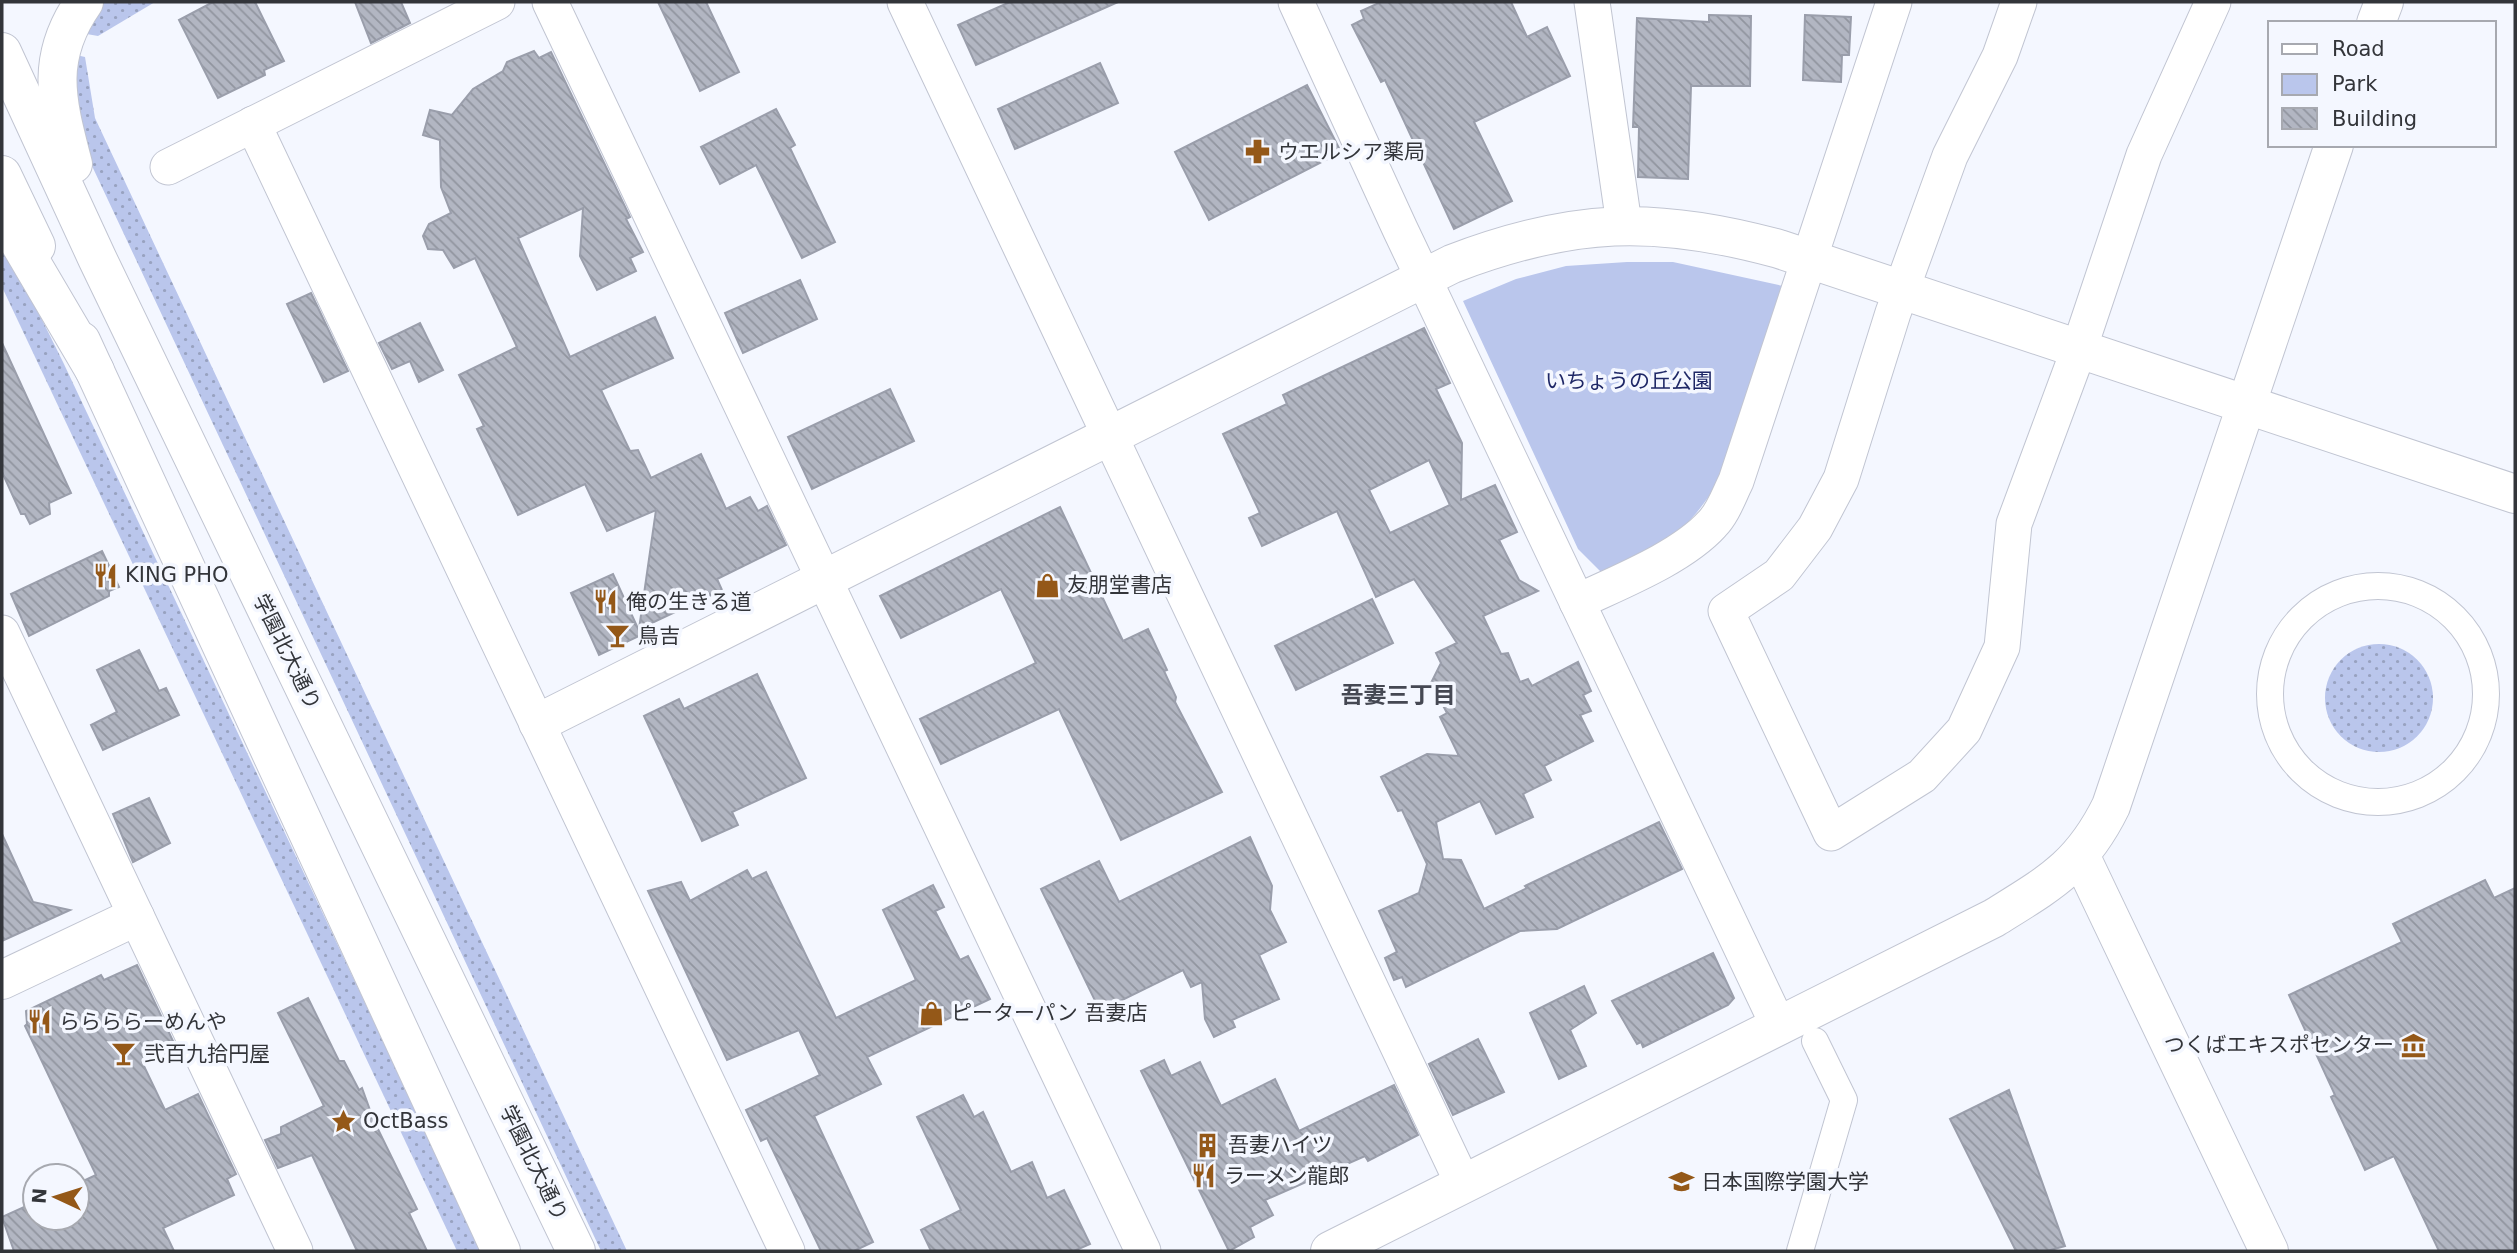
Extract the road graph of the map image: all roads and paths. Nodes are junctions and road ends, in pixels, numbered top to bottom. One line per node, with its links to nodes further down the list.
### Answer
1 (84, 2): 19 (street)
2 (498, 2): 13 (street)
3 (550, 2): 28 (street)
4 (905, 2): 26 (street)
5 (1296, 2): 21 (street)
6 (1592, 2): 18 (street)
7 (1894, 2): 20 (street)
8 (2019, 2): 22 (street)
9 (2213, 2): 23 (street)
10 (2384, 2): 11 (street)
11 (2377, 21)
12 (2, 52): 19 (street, 学園北大通り)
13 (253, 124): 15 (street); 31 (street)
14 (2333, 147): 25 (street)
15 (168, 167)
16 (2, 175): 24 (street)
17 (2, 213): 24 (street)
18 (1625, 224): 20 (street); 21 (street)
19 (97, 258): 41 (street, 学園北大通り)
20 (1810, 258): 22 (street); 29 (street)
21 (1425, 277): 26 (street); 29 (street)
22 (1902, 289): 23 (street); 23 (street)
23 (2079, 349): 25 (street)
24 (95, 371): 40 (street)
25 (2246, 404): 27 (street); 33 (street)
26 (1111, 435): 28 (street); 38 (street)
27 (2515, 494)
28 (822, 579): 31 (street); 43 (street)
29 (1577, 602): 36 (street)
30 (2, 633): 34 (street)
31 (538, 723): 42 (street)
32 (2483, 723): 32 (street)
33 (2081, 857): 36 (street); 46 (street)
34 (135, 917): 35 (street); 39 (street)
35 (2, 980)
36 (1779, 1027): 38 (street)
37 (1815, 1041): 45 (street)
38 (1463, 1184): 44 (street)
39 (295, 1251)
40 (501, 1251)
41 (576, 1251)
42 (787, 1251)
43 (1143, 1251)
44 (1330, 1251)
45 (1800, 1251)
46 (2269, 1251)

